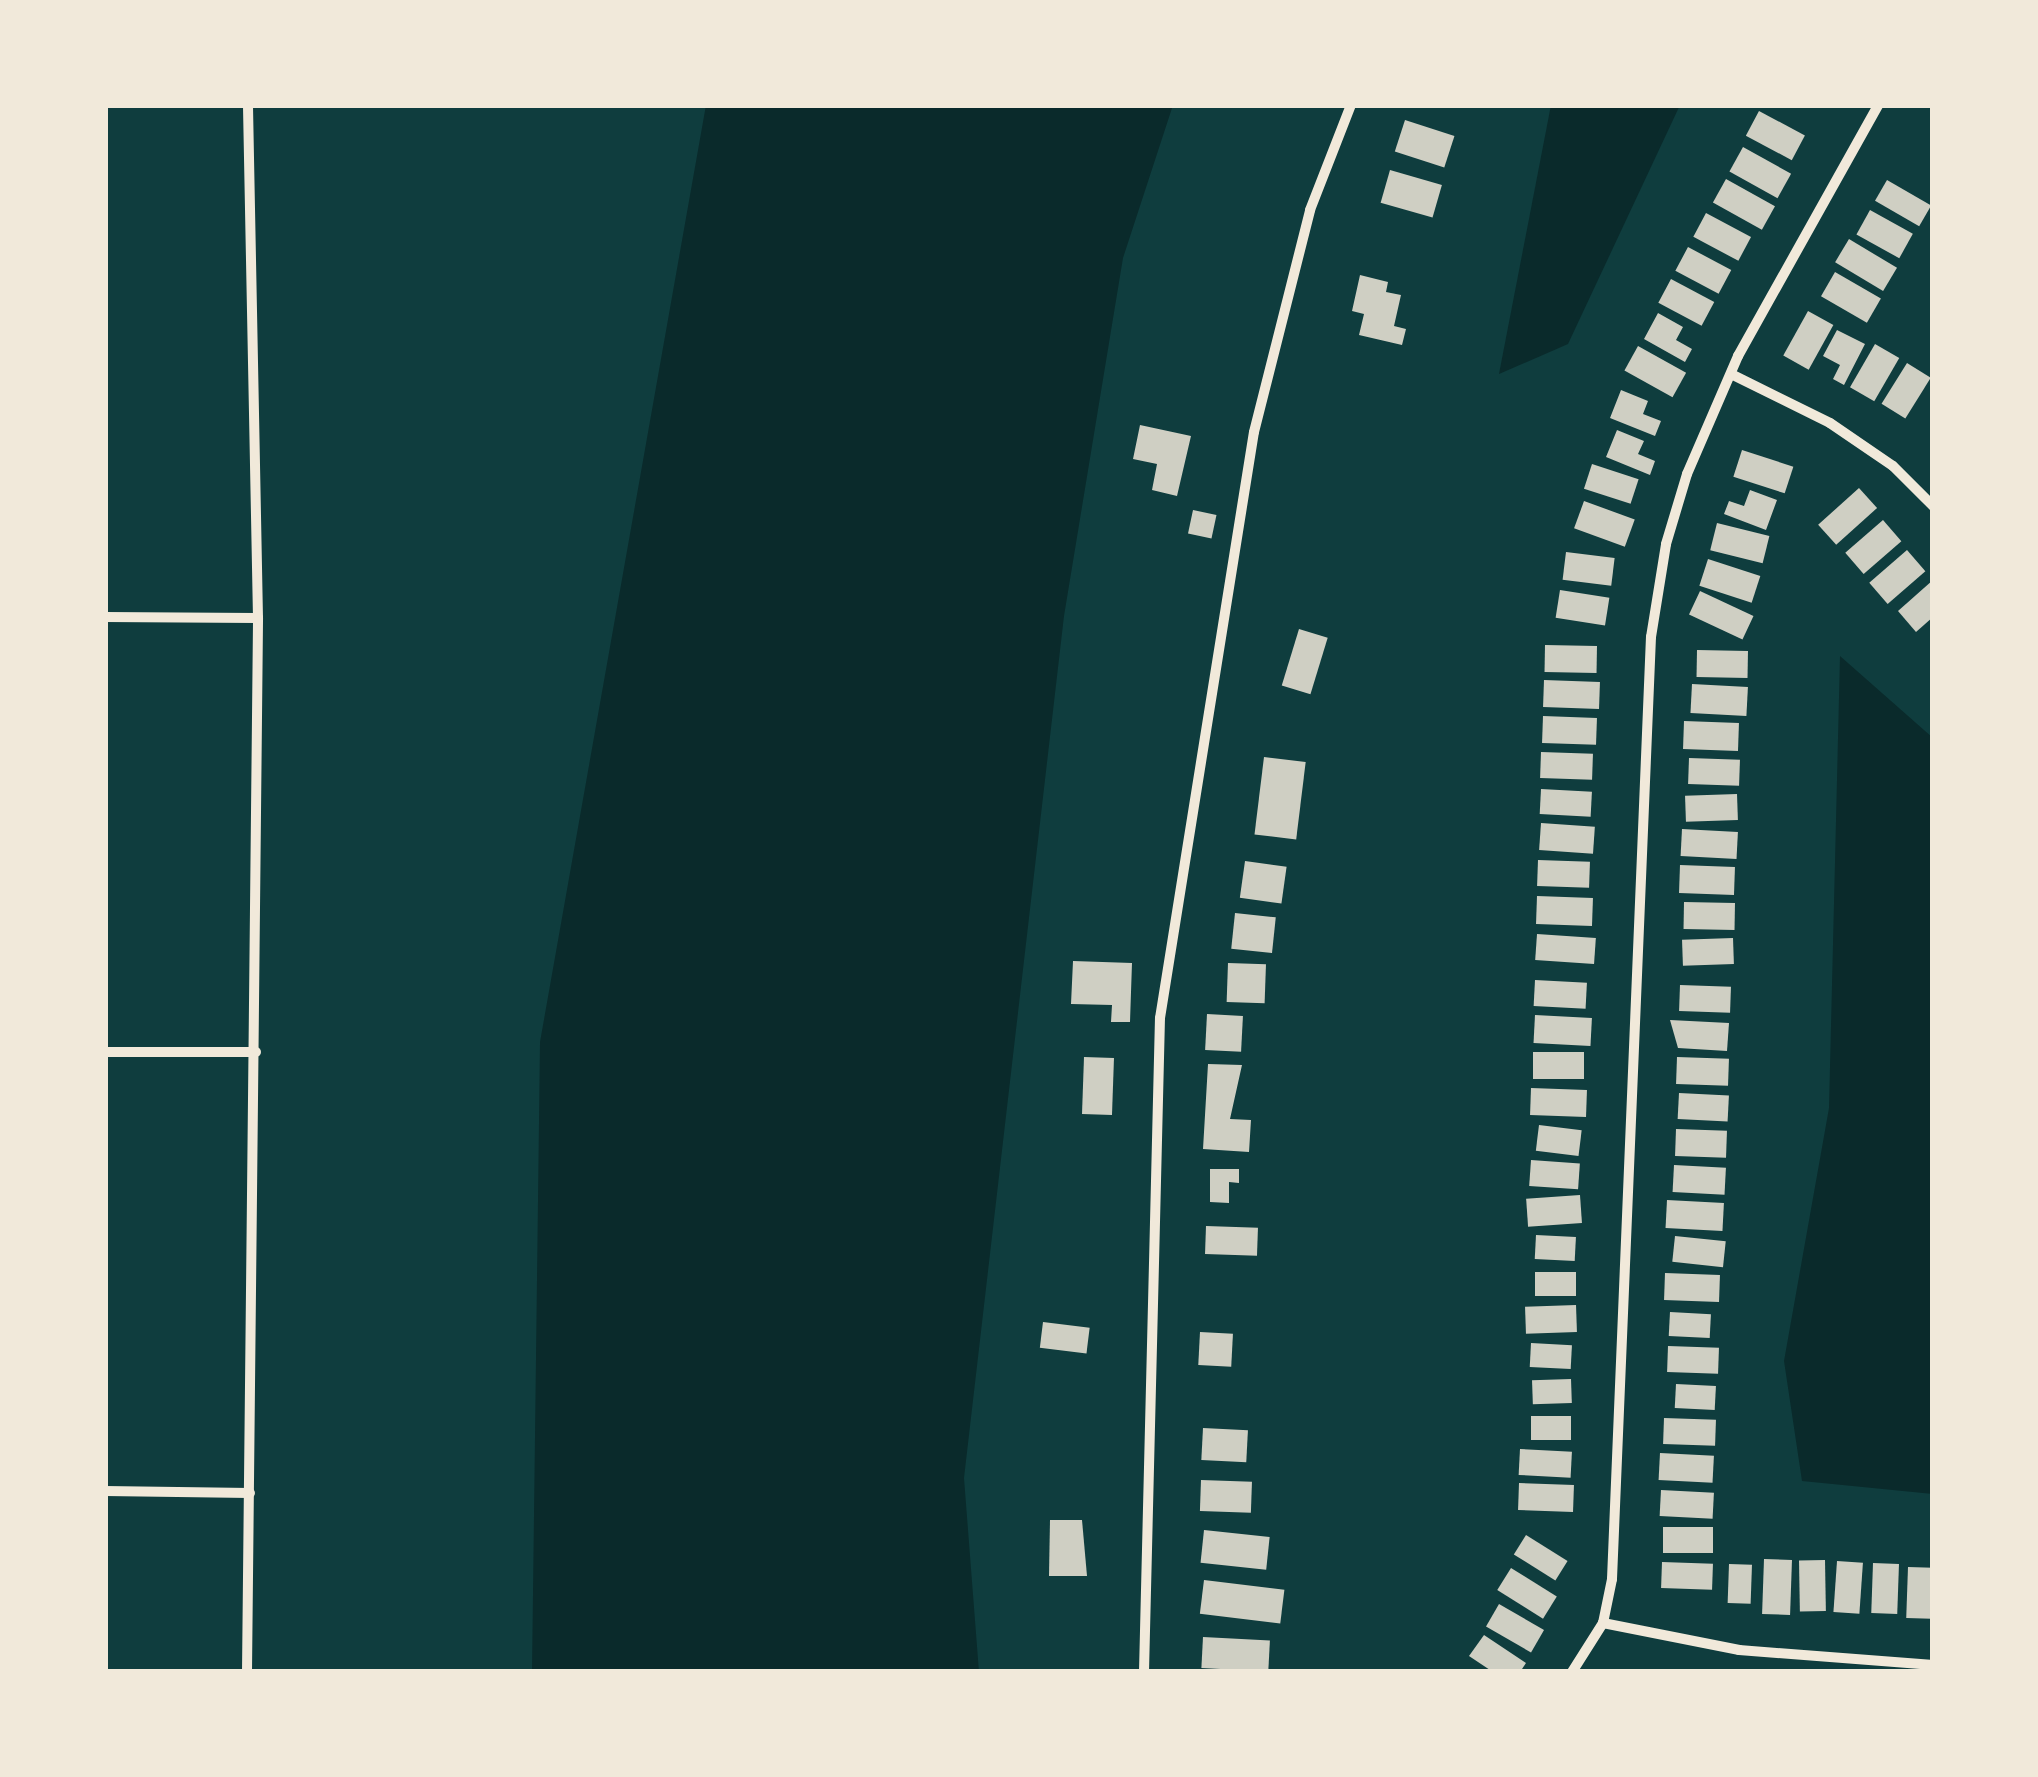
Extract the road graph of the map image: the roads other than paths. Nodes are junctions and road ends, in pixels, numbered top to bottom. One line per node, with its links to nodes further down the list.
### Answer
1 (248, 105): 7 (street)
2 (1352, 105): 15 (street)
3 (1878, 105): 4 (street)
4 (1731, 374): 5 (street); 12 (street)
5 (1933, 506)
6 (105, 617): 7 (street)
7 (258, 618): 9 (street)
8 (105, 1052): 9 (street)
9 (256, 1052): 11 (street)
10 (105, 1492): 11 (street)
11 (250, 1494): 14 (street)
12 (1603, 1623): 13 (street); 16 (street)
13 (1933, 1665)
14 (247, 1672)
15 (1144, 1672)
16 (1572, 1672)

